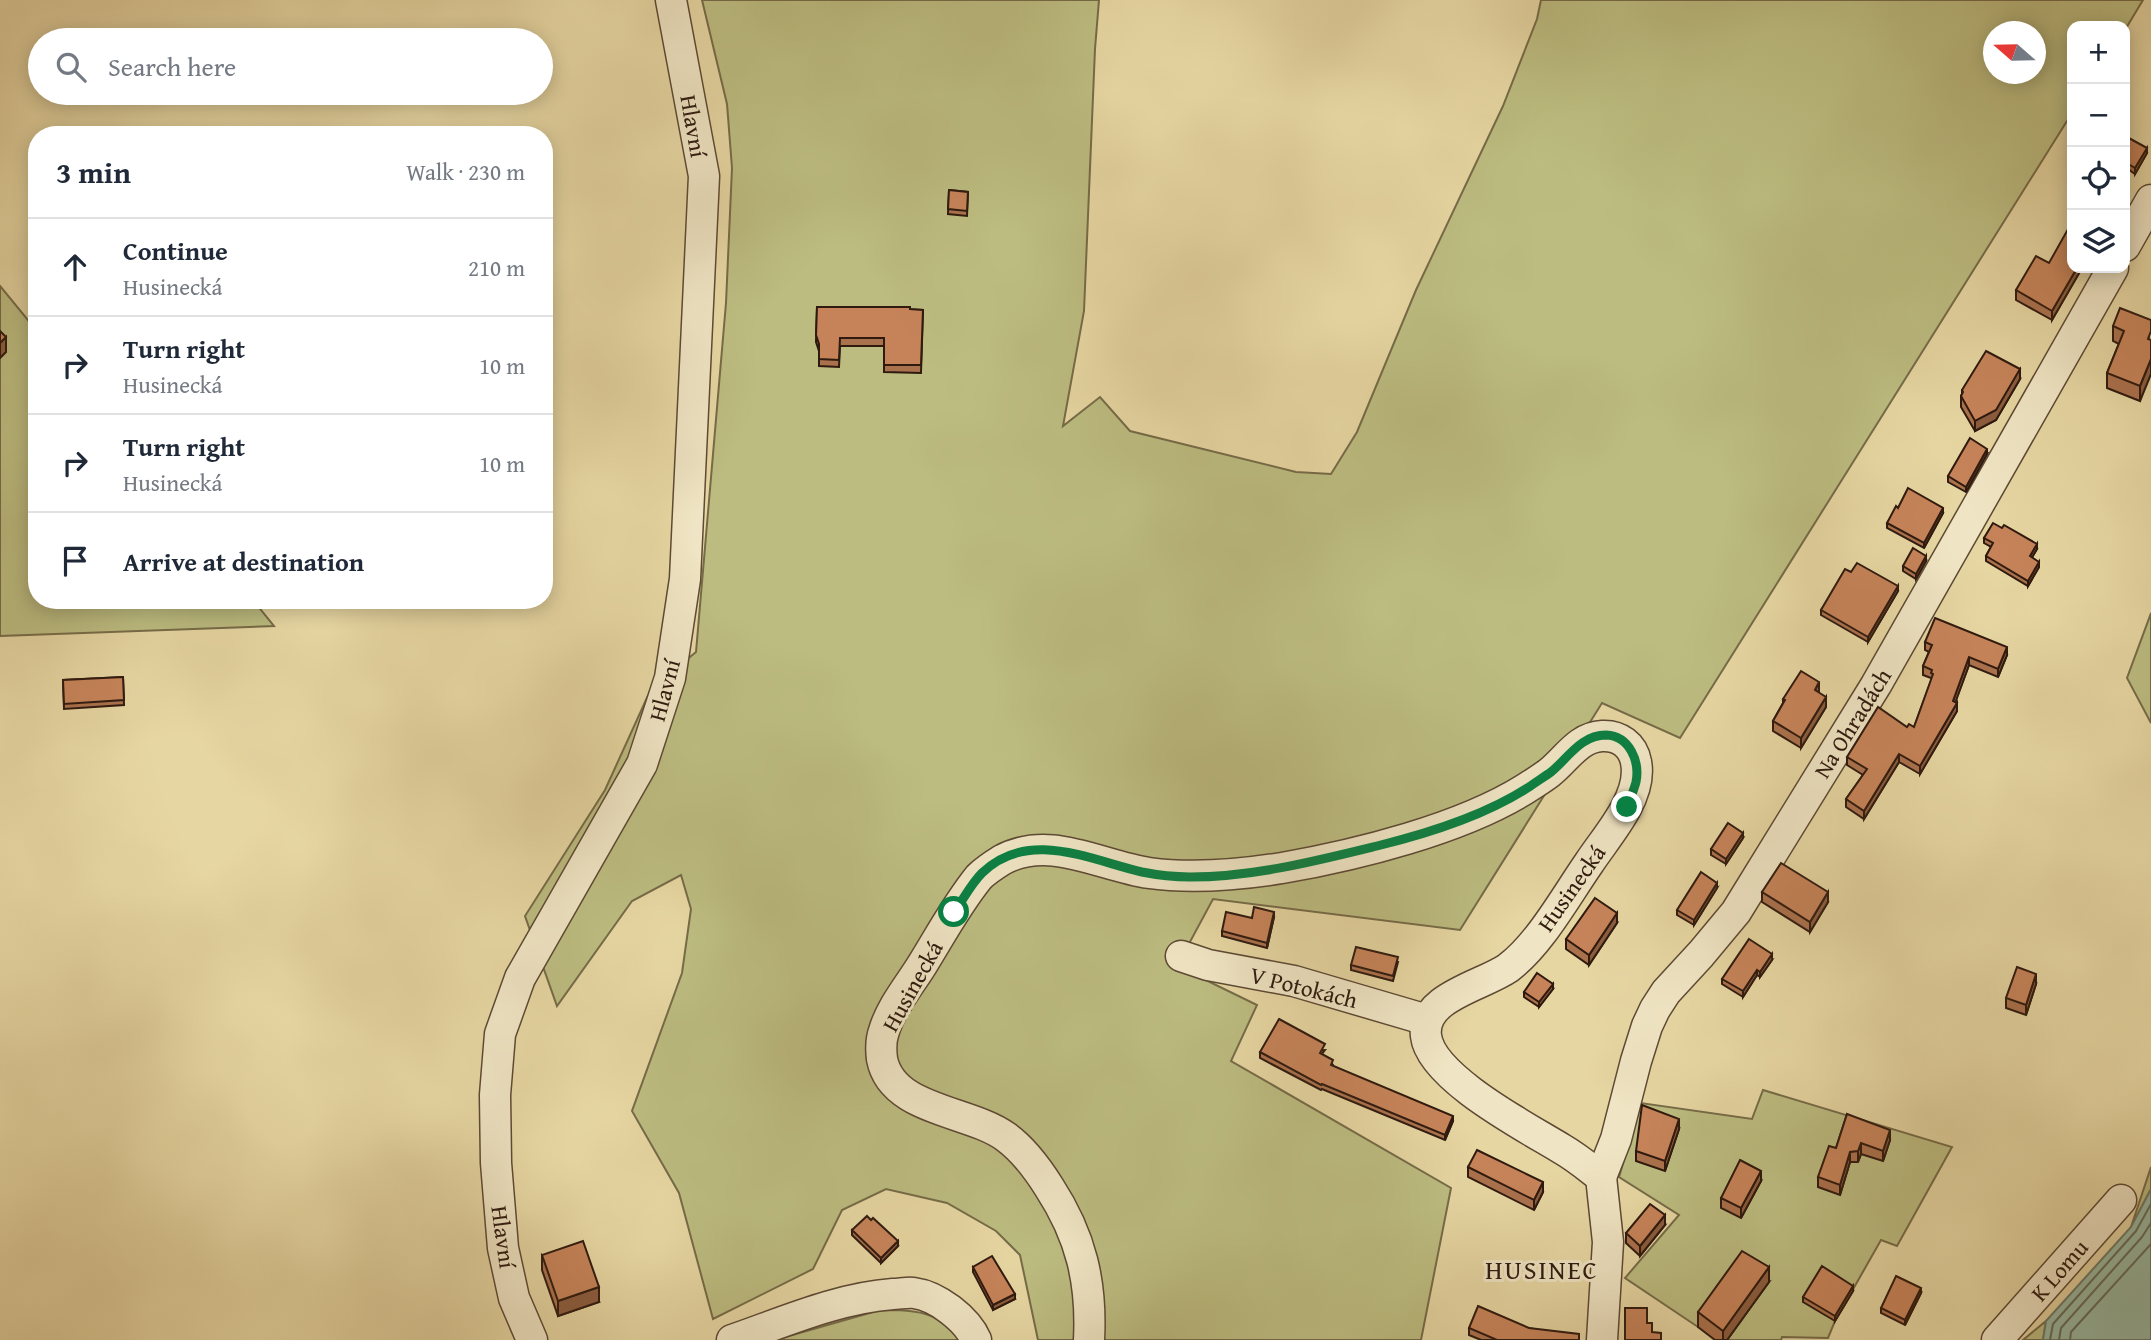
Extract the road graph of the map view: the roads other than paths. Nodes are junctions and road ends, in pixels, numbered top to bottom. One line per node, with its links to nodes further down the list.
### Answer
1 (671, 0): 9 (street, Hlavní)
2 (2151, 200): 3 (street)
3 (2130, 237)
4 (2110, 273): 7 (street, Na Ohradách)
5 (1181, 956): 6 (street, V Potokách)
6 (1427, 1020): 7 (street); 12 (street, Husinecká)
7 (1601, 1177): 13 (street)
8 (2121, 1200): 14 (street, K Lomu)
9 (532, 1340)
10 (732, 1340): 11 (street)
11 (976, 1340)
12 (1089, 1340)
13 (1602, 1340)
14 (1997, 1340)

